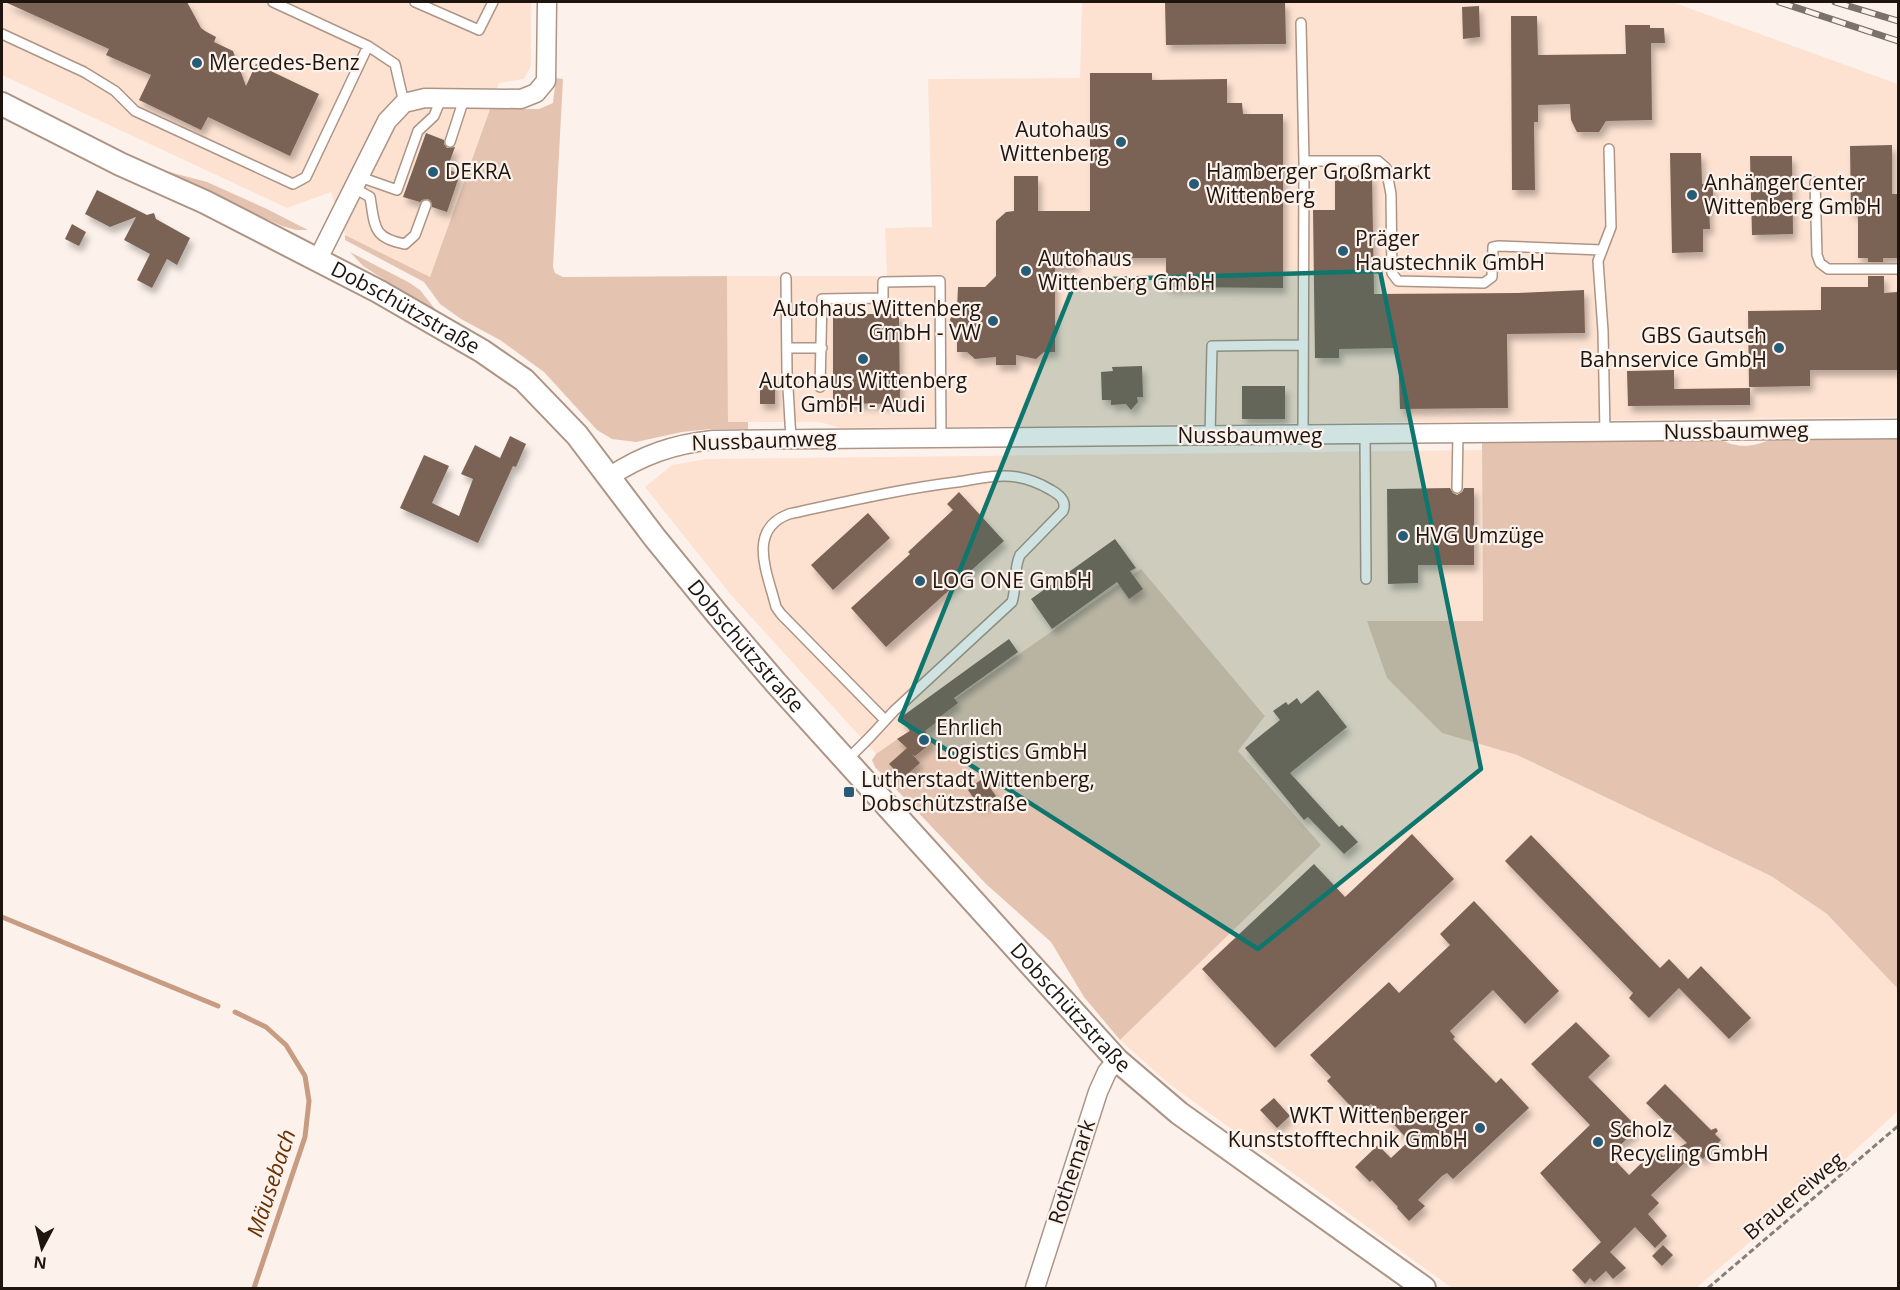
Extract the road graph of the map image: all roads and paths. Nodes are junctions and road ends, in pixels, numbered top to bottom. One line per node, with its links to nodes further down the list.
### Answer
1 (273, 2): 7 (lane)
2 (415, 2): 3 (lane)
3 (493, 2)
4 (545, 2): 9 (street)
5 (1301, 24): 14 (lane)
6 (2, 34): 7 (lane)
7 (368, 46): 10 (lane)
8 (441, 99): 9 (street); 10 (street); 15 (lane)
9 (464, 99): 12 (lane)
10 (404, 103): 15 (street)
11 (2, 104): 19 (street, Dobschützstraße)
12 (450, 142)
13 (1609, 148): 18 (lane)
14 (1304, 161): 18 (lane); 22 (lane)
15 (357, 182): 17 (lane); 19 (street)
16 (1815, 182): 20 (lane)
17 (426, 204)
18 (1602, 250): 27 (lane)
19 (318, 259): 34 (street, Dobschützstraße)
20 (1899, 269)
21 (786, 278): 23 (lane)
22 (1303, 345): 30 (lane); 31 (lane)
23 (787, 348): 24 (lane); 33 (lane)
24 (822, 348): 25 (lane); 32 (lane)
25 (820, 387)
26 (1899, 429): 27 (street, Nussbaumweg)
27 (1605, 432): 28 (street, Nussbaumweg)
28 (1458, 434): 29 (street, Nussbaumweg); 35 (lane)
29 (1365, 435): 31 (street, Nussbaumweg); 36 (lane)
30 (1210, 436): 31 (street, Nussbaumweg); 32 (street, Nussbaumweg)
31 (1303, 436)
32 (941, 438): 33 (street, Nussbaumweg)
33 (791, 439): 34 (street, Nussbaumweg)
34 (609, 477): 38 (street, Dobschützstraße)
35 (1457, 488)
36 (1366, 579)
37 (885, 720): 37 (lane); 38 (lane)
38 (846, 761): 39 (street, Dobschützstraße)
39 (1117, 1060): 41 (street, Rothemark); 42 (street, Dobschützstraße)
40 (1899, 1126): 43 (path, Brauereiweg)
41 (1035, 1288)
42 (1424, 1288)
43 (1708, 1288)

